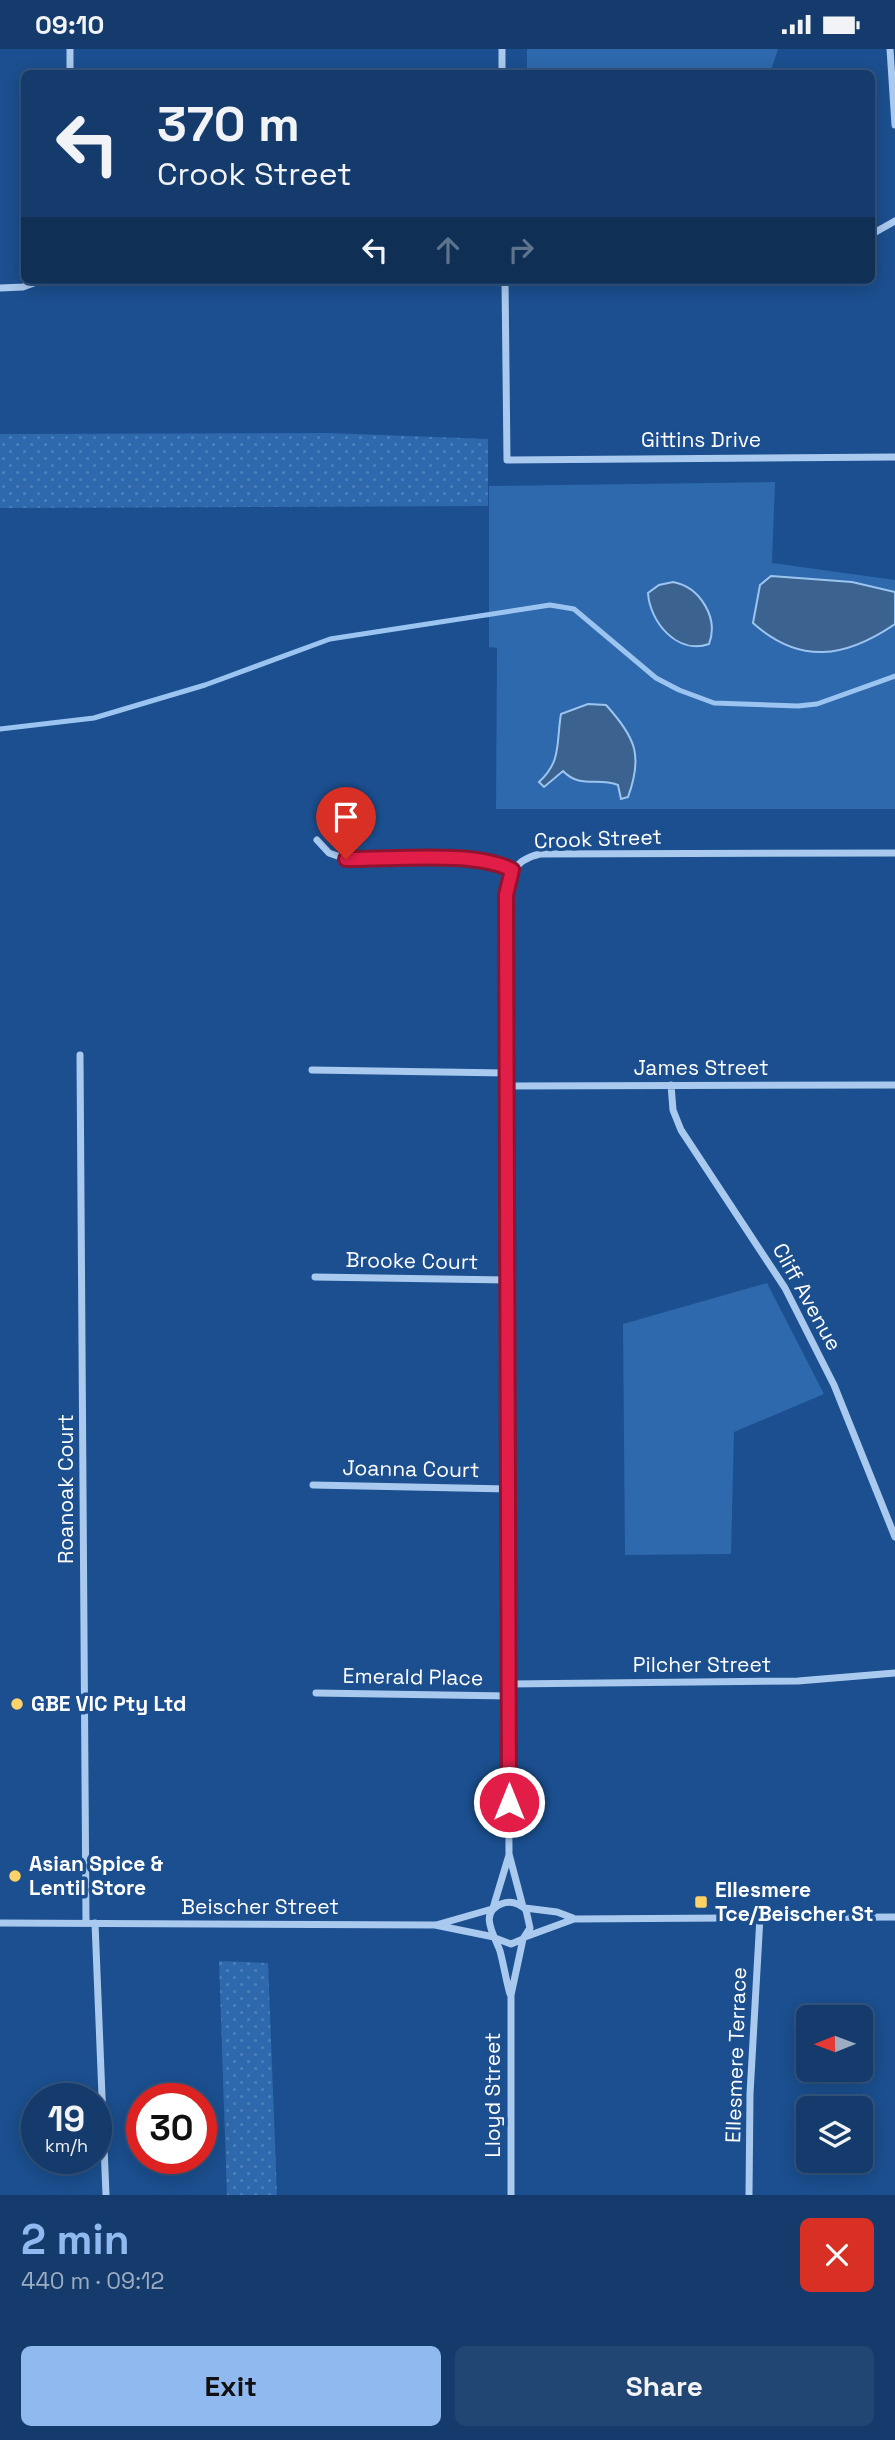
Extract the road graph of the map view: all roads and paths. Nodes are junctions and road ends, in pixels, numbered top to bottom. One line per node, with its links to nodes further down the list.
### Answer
1 (70, 49): 4 (street)
2 (502, 49): 5 (street)
3 (890, 49): 6 (street)
4 (70, 70)
5 (502, 70)
6 (895, 125)
7 (895, 221): 8 (street)
8 (875, 233)
9 (29, 284): 11 (street)
10 (505, 284): 12 (street, Gittins Drive)
11 (0, 288)
12 (895, 457)
13 (317, 840): 15 (street, Crook Street)
14 (895, 853): 15 (street, Crook Street)
15 (512, 870): 18 (street)
16 (80, 1055): 38 (street, Roanoak Court)
17 (312, 1070): 18 (street)
18 (506, 1073): 21 (street)
19 (671, 1085): 20 (street, James Street); 21 (street, James Street); 26 (street, Cliff Avenue)
20 (895, 1085)
21 (507, 1086): 23 (street)
22 (316, 1277): 23 (street, Brooke Court)
23 (507, 1280): 25 (street)
24 (313, 1485): 25 (street, Joanna Court)
25 (509, 1489): 28 (street)
26 (895, 1537)
27 (895, 1673): 28 (street, Pilcher Street)
28 (509, 1684): 30 (street)
29 (316, 1693): 30 (street, Emerald Place)
30 (509, 1696): 31 (street)
31 (509, 1854): 32 (street); 33 (street)
32 (524, 1907): 33 (street); 36 (street); 41 (street)
33 (493, 1909): 39 (street, Beischer Street); 40 (street)
34 (760, 1917): 35 (street); 36 (street); 45 (street, Ellesmere Terrace)
35 (895, 1917)
36 (574, 1919): 41 (street)
37 (0, 1923): 38 (street, Beischer Street)
38 (91, 1923): 39 (street, Beischer Street); 43 (street, Roanoak Court)
39 (435, 1925): 40 (street, Beischer Street)
40 (495, 1938): 41 (street); 42 (street, Lloyd Street)
41 (524, 1938): 42 (street, Lloyd Street)
42 (511, 1995): 44 (street, Lloyd Street)
43 (106, 2195)
44 (511, 2195)
45 (749, 2195)

